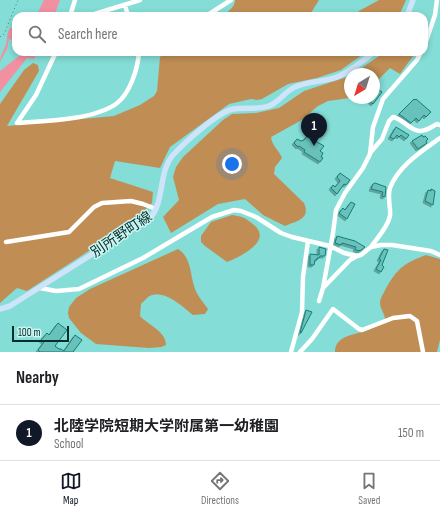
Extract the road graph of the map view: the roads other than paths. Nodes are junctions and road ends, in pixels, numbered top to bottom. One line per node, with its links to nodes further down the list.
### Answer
1 (75, 0): 7 (street)
2 (140, 0): 6 (street)
3 (231, 0): 10 (street)
4 (413, 0): 11 (main road)
5 (437, 0): 12 (street)
6 (125, 5): 8 (street); 9 (street)
7 (71, 12)
8 (101, 12)
9 (127, 12)
10 (212, 12)
11 (408, 12)
12 (428, 35)
13 (54, 56): 14 (street)
14 (139, 56)
15 (369, 56): 20 (main road, 別所野町線)
16 (419, 56): 19 (street)
17 (440, 125): 19 (street)
18 (440, 138): 24 (street)
19 (370, 154): 23 (street)
20 (156, 209): 22 (street); 27 (main road, 別所野町線)
21 (308, 241): 23 (street); 27 (street); 31 (street)
22 (6, 242)
23 (330, 246): 26 (street); 28 (street)
24 (371, 247): 25 (street); 26 (street)
25 (440, 255)
26 (357, 256): 28 (street)
27 (40, 288): 30 (main road, 別所野町線)
28 (323, 288): 29 (street)
29 (319, 301)
30 (0, 309)
31 (291, 352)
32 (300, 352): 33 (street)
33 (423, 352)

